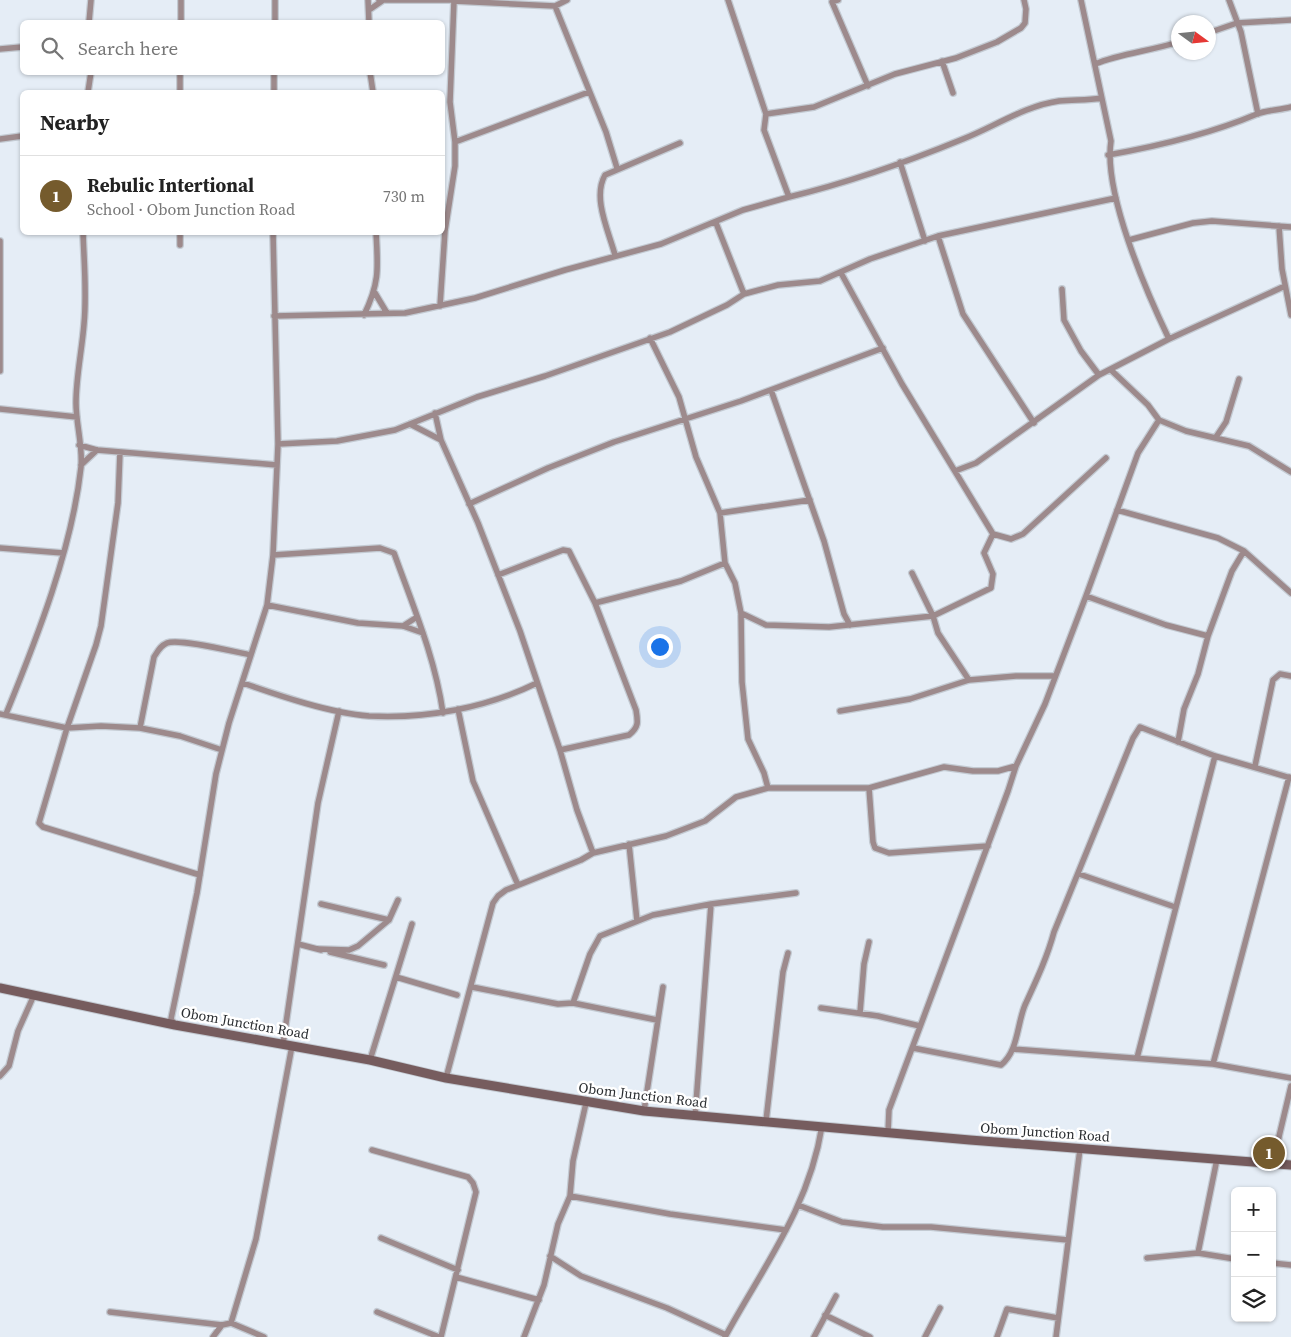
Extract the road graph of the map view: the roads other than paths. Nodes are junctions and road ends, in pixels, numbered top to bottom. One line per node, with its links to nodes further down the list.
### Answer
1 (91, 0): 16 (street)
2 (181, 0): 17 (street)
3 (275, 0): 18 (street)
4 (368, 0): 15 (street)
5 (381, 0): 6 (street); 15 (street)
6 (454, 0): 13 (street); 45 (street)
7 (567, 0): 14 (street)
8 (728, 0): 41 (street)
9 (1024, 0): 26 (street)
10 (1081, 0): 27 (street)
11 (1229, 0): 21 (street)
12 (834, 1): 32 (street)
13 (529, 3): 14 (street)
14 (555, 6): 37 (street)
15 (369, 10): 19 (street)
16 (89, 20)
17 (181, 20)
18 (275, 20)
19 (369, 20)
20 (1291, 20): 21 (street)
21 (1237, 23): 22 (street); 42 (street)
22 (1216, 30)
23 (1171, 44): 27 (street)
24 (20, 47): 25 (street)
25 (0, 49)
26 (942, 62): 32 (street); 38 (street)
27 (1095, 64): 39 (street)
28 (91, 75): 33 (street)
29 (180, 75): 34 (street)
30 (274, 75): 35 (street)
31 (370, 75): 36 (street)
32 (868, 86): 41 (street)
33 (88, 90)
34 (180, 90)
35 (274, 90)
36 (373, 90)
37 (589, 92): 45 (street); 49 (street)
38 (953, 93)
39 (1101, 98): 47 (street); 48 (street)
40 (1291, 107): 42 (street)
41 (766, 114): 50 (street)
42 (1258, 114): 47 (street)
43 (20, 136): 44 (street)
44 (0, 139)
45 (455, 142): 55 (street)
46 (680, 143): 49 (street)
47 (1108, 155): 51 (street)
48 (900, 162): 50 (street); 64 (street)
49 (617, 168): 66 (street)
50 (789, 197): 52 (street)
51 (1116, 198): 61 (street); 62 (street)
52 (716, 223): 66 (street); 71 (street)
53 (1279, 226): 54 (street); 62 (street); 68 (street)
54 (1291, 227)
55 (445, 231)
56 (83, 235): 87 (street)
57 (180, 235): 65 (street)
58 (273, 235): 76 (street)
59 (376, 235): 70 (street)
60 (445, 235): 72 (street)
61 (938, 236): 64 (street); 90 (street)
62 (1128, 240): 78 (street)
63 (0, 241): 81 (street)
64 (926, 242): 67 (street)
65 (180, 245)
66 (615, 255): 72 (street)
67 (841, 273): 71 (street); 79 (street)
68 (1285, 286): 75 (street); 78 (street)
69 (1062, 289): 82 (street)
70 (375, 292): 73 (street); 74 (street)
71 (744, 294): 77 (street)
72 (440, 306): 73 (street)
73 (388, 313): 74 (street)
74 (364, 315): 76 (street)
75 (1291, 315)
76 (274, 316): 94 (street)
77 (650, 338): 86 (street); 88 (street)
78 (1169, 339): 80 (street)
79 (883, 348): 84 (street); 101 (street)
80 (1111, 370): 82 (street); 89 (street)
81 (0, 371)
82 (1098, 375): 90 (street)
83 (1239, 379): 92 (street)
84 (772, 390): 88 (street); 103 (street)
85 (0, 409): 87 (street)
86 (435, 413): 91 (street); 93 (street)
87 (76, 417): 95 (street)
88 (686, 418): 104 (street); 106 (street)
89 (1159, 420): 92 (street); 105 (street)
90 (1034, 423): 101 (street)
91 (410, 424): 93 (street); 94 (street)
92 (1216, 437): 102 (street)
93 (441, 440): 104 (street)
94 (278, 444): 100 (street)
95 (79, 445): 96 (street); 99 (street)
96 (96, 450): 97 (street); 99 (street)
97 (120, 452): 100 (street); 137 (street)
98 (1106, 458): 107 (street)
99 (82, 465): 110 (street)
100 (277, 465): 111 (street)
101 (955, 471): 107 (street)
102 (1291, 472)
103 (810, 500): 106 (street); 122 (street)
104 (470, 504): 114 (street)
105 (1117, 510): 109 (street); 116 (street)
106 (720, 513): 112 (street)
107 (993, 534): 120 (street)
108 (0, 548): 110 (street)
109 (1244, 551): 115 (street); 125 (street)
110 (62, 553): 136 (street)
111 (273, 555): 118 (street); 121 (street)
112 (725, 563): 117 (street); 119 (street)
113 (912, 573): 120 (street)
114 (498, 575): 117 (street); 131 (street)
115 (1291, 593)
116 (1086, 596): 125 (street); 127 (street)
117 (596, 603): 141 (street)
118 (267, 606): 123 (street); 126 (street)
119 (741, 613): 122 (street); 146 (street)
120 (933, 616): 122 (street); 129 (street)
121 (417, 617): 123 (street); 124 (street)
122 (850, 625)
123 (403, 626): 124 (street)
124 (422, 633): 135 (street)
125 (1208, 636): 139 (street)
126 (251, 655): 130 (street); 138 (street)
127 (1054, 676): 129 (street); 143 (street)
128 (1291, 676): 144 (street)
129 (968, 680): 134 (street)
130 (243, 683): 133 (street); 140 (street)
131 (536, 683): 132 (street); 141 (street)
132 (458, 709): 135 (street); 153 (street)
133 (339, 711): 135 (street); 163 (street)
134 (840, 711)
135 (443, 712)
136 (3, 714): 137 (street)
137 (67, 728): 138 (street); 152 (street)
138 (140, 728): 140 (street)
139 (1178, 742): 142 (street); 151 (street)
140 (222, 750): 152 (street)
141 (560, 750): 150 (street)
142 (1216, 756): 144 (street); 158 (street)
143 (1016, 766): 147 (street); 149 (street)
144 (1255, 766): 145 (street)
145 (1290, 778): 184 (street)
146 (768, 788): 147 (street); 148 (street)
147 (869, 788): 149 (street)
148 (629, 844): 150 (street); 160 (street)
149 (988, 846): 178 (street)
150 (593, 853): 153 (street)
151 (1079, 874): 158 (street); 181 (street)
152 (200, 875): 177 (street)
153 (518, 885): 168 (street)
154 (796, 893): 157 (street)
155 (398, 900): 159 (street)
156 (321, 904): 159 (street)
157 (711, 904): 160 (street); 191 (street)
158 (1175, 907): 182 (street)
159 (389, 920): 164 (street)
160 (636, 921): 173 (street)
161 (412, 924): 167 (street)
162 (869, 942): 175 (street)
163 (298, 944): 164 (street); 179 (street)
164 (318, 949): 166 (street)
165 (788, 953): 192 (street)
166 (384, 965)
167 (396, 977): 172 (street); 183 (street)
168 (472, 987): 173 (street); 186 (street)
169 (663, 987): 176 (street)
170 (0, 988): 171 (main road, Obom Junction Road)
171 (34, 995): 177 (main road, Obom Junction Road); 185 (street)
172 (457, 995)
173 (573, 1003): 176 (street)
174 (821, 1008): 175 (street)
175 (860, 1013): 178 (street)
176 (657, 1020): 190 (street)
177 (175, 1024): 179 (main road, Obom Junction Road)
178 (920, 1026): 180 (street)
179 (287, 1045): 183 (main road, Obom Junction Road); 220 (street)
180 (913, 1048): 181 (street); 194 (street)
181 (1013, 1049): 182 (street)
182 (1137, 1058): 184 (street)
183 (370, 1060): 186 (main road, Obom Junction Road)
184 (1213, 1064): 187 (street)
185 (0, 1076)
186 (446, 1078): 189 (main road, Obom Junction Road)
187 (1291, 1078)
188 (1291, 1086): 198 (street)
189 (586, 1103): 190 (main road, Obom Junction Road); 200 (street)
190 (644, 1111): 191 (main road, Obom Junction Road)
191 (695, 1117): 192 (main road, Obom Junction Road)
192 (766, 1121): 193 (main road, Obom Junction Road)
193 (822, 1126): 194 (main road, Obom Junction Road); 201 (street)
194 (888, 1133): 195 (main road, Obom Junction Road)
195 (1080, 1149): 197 (main road, Obom Junction Road); 204 (street)
196 (372, 1150): 211 (street)
197 (1217, 1159): 198 (main road, Obom Junction Road); 205 (street)
198 (1277, 1164): 199 (main road, Obom Junction Road)
199 (1291, 1165)
200 (570, 1196): 202 (street); 206 (street)
201 (798, 1205): 202 (street); 204 (street)
202 (786, 1230): 222 (street)
203 (381, 1238): 211 (street)
204 (1068, 1240): 219 (street)
205 (1198, 1253): 207 (street); 208 (street)
206 (550, 1256): 214 (street); 222 (street)
207 (1147, 1258)
208 (1231, 1258)
209 (1276, 1263): 210 (street)
210 (1291, 1264)
211 (458, 1270): 212 (street)
212 (456, 1277): 214 (street); 225 (street)
213 (836, 1296): 218 (street)
214 (539, 1300): 226 (street)
215 (940, 1308): 229 (street)
216 (110, 1312): 221 (street)
217 (377, 1312): 225 (street)
218 (825, 1315): 227 (street); 228 (street)
219 (1058, 1318): 230 (street); 231 (street)
220 (231, 1323): 221 (street); 224 (street)
221 (222, 1325): 223 (street)
222 (726, 1336)
223 (213, 1337)
224 (264, 1337)
225 (440, 1337)
226 (524, 1337)
227 (814, 1337)
228 (870, 1337)
229 (925, 1337)
230 (996, 1337)
231 (1056, 1337)

